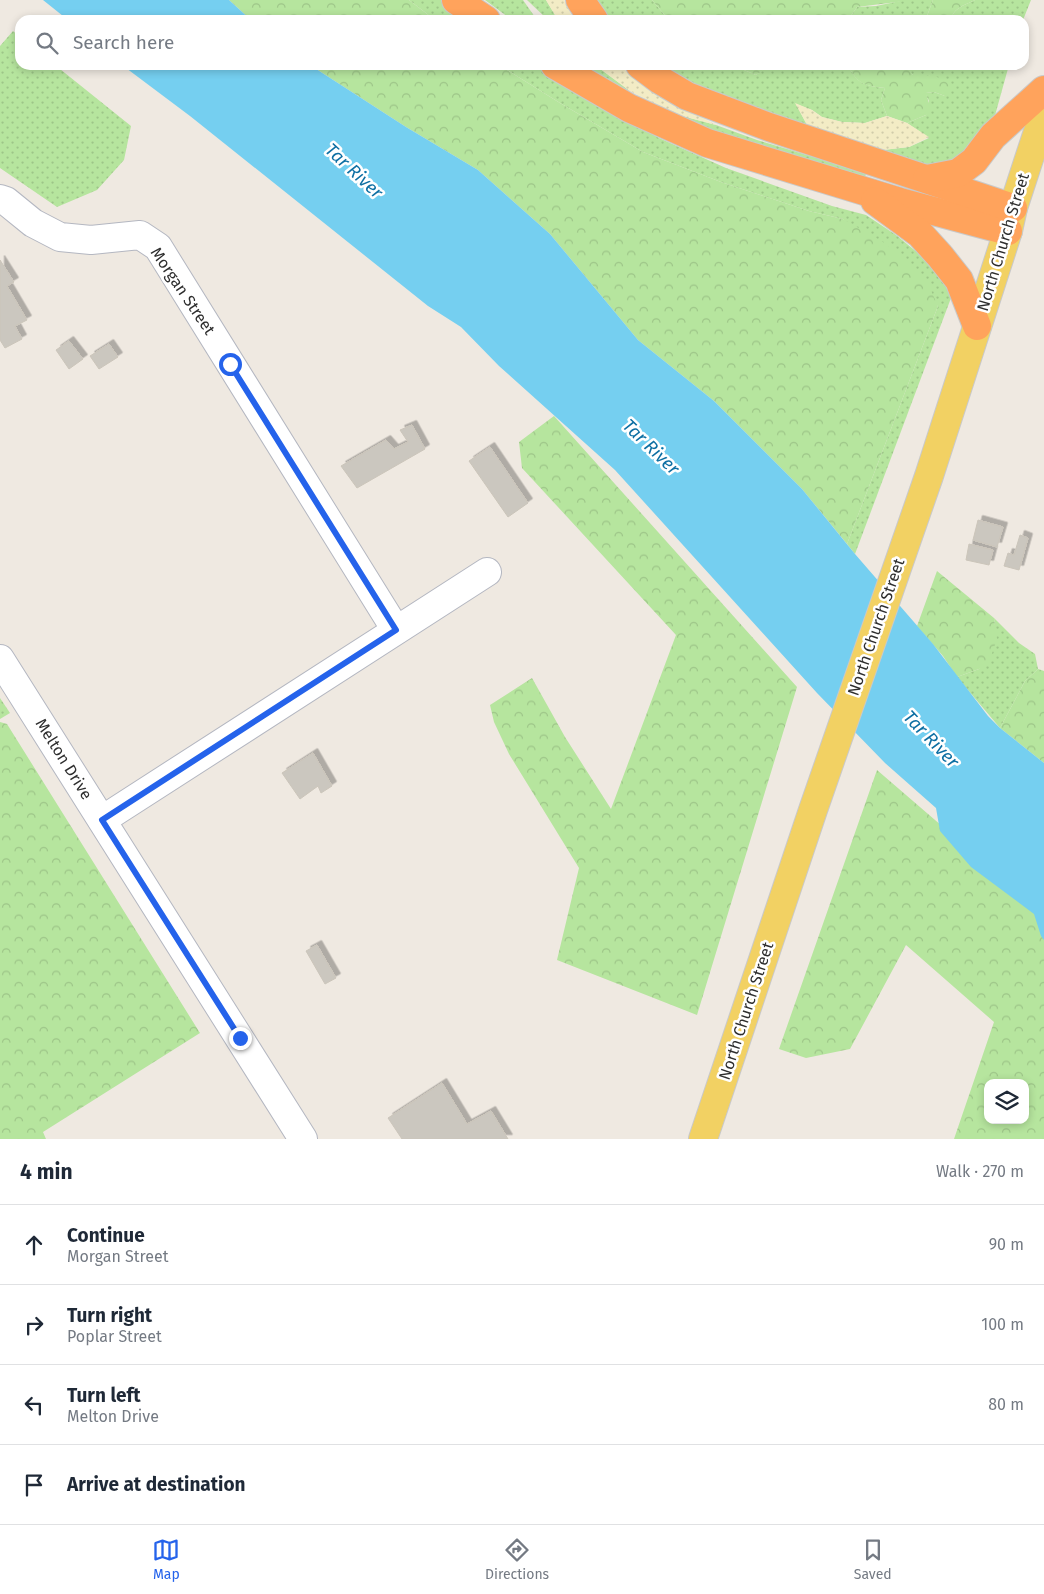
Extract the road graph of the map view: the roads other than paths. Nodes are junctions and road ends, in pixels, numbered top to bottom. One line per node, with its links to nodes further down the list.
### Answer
1 (456, 0): 3 (highway)
2 (580, 0): 4 (highway)
3 (478, 15)
4 (590, 15)
5 (564, 70): 10 (highway)
6 (647, 70): 9 (highway)
7 (1044, 90): 9 (highway)
8 (1044, 114): 12 (main road, North Church Street)
9 (927, 179): 12 (highway)
10 (860, 190): 12 (highway); 13 (highway)
11 (0, 198): 15 (street, Morgan Street)
12 (1010, 219): 13 (main road, North Church Street)
13 (977, 326): 19 (main road, North Church Street)
14 (487, 572): 15 (street)
15 (396, 630): 17 (street)
16 (0, 659): 17 (street, Melton Drive)
17 (102, 820): 18 (street, Melton Drive)
18 (303, 1139)
19 (703, 1139)

